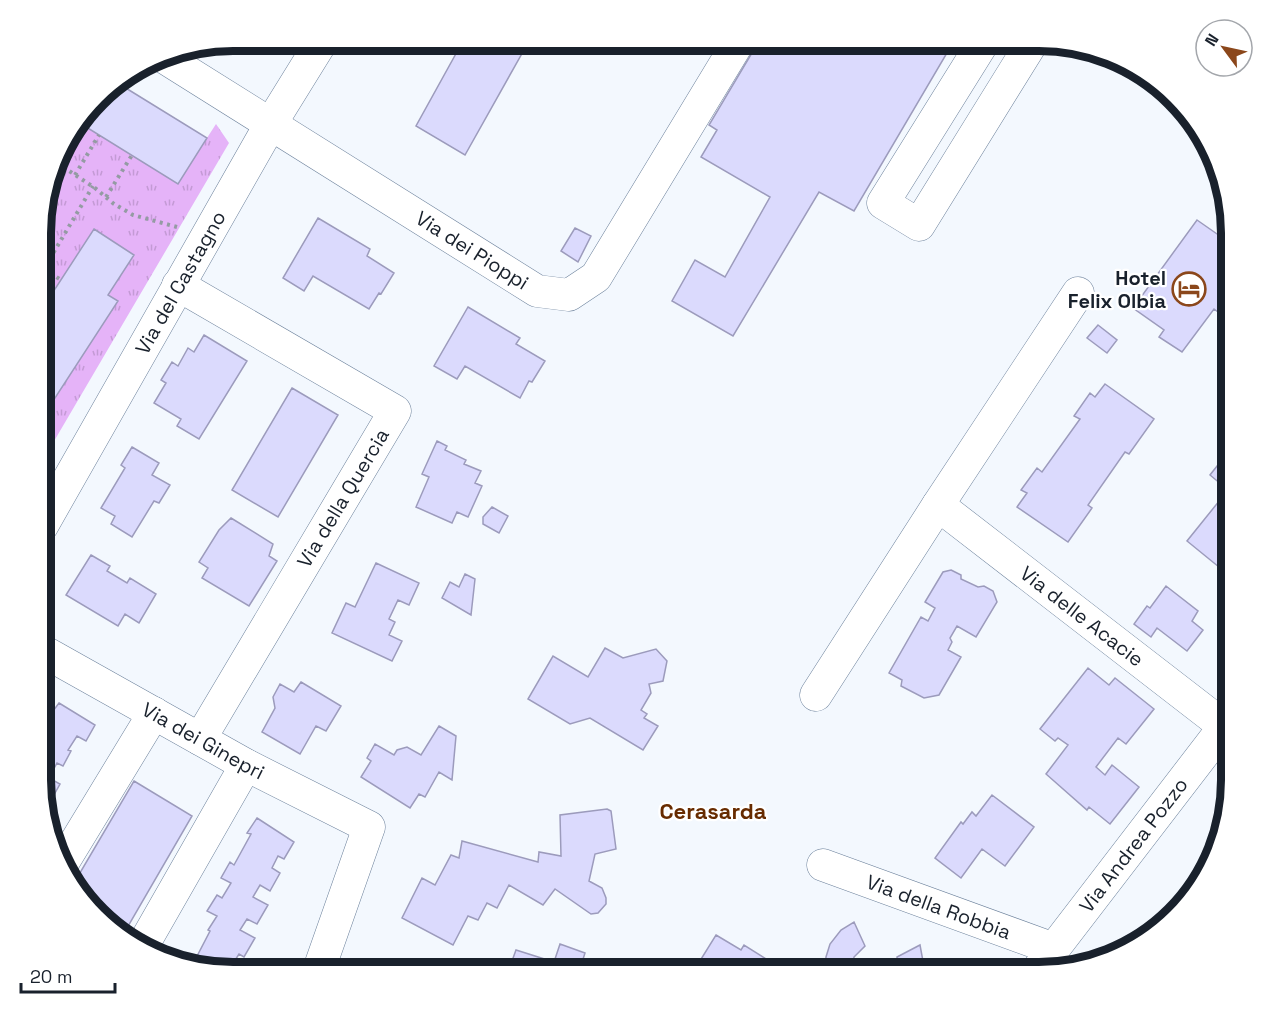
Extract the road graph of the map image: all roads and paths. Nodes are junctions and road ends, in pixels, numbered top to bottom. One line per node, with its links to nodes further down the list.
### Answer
1 (315, 51): 6 (street, Via del Castagno)
2 (733, 51): 6 (street, Via dei Pioppi)
3 (978, 51): 4 (street)
4 (1027, 51)
5 (172, 62): 6 (street, Via dei Pioppi)
6 (270, 125): 17 (street, Via del Castagno)
7 (99, 135): 10 (path)
8 (132, 155): 12 (path)
9 (64, 167): 10 (path)
10 (75, 175): 11 (path)
11 (93, 186): 12 (path); 14 (path)
12 (106, 197): 13 (path)
13 (183, 229)
14 (51, 257)
15 (51, 274): 16 (path)
16 (61, 280)
17 (178, 285): 20 (street, Via del Castagno); 26 (street, Via della Quercia)
18 (1078, 293): 19 (street)
19 (938, 505): 22 (street); 24 (street, Via delle Acacie)
20 (51, 510)
21 (51, 656): 23 (street, Via dei Ginepri)
22 (816, 695)
23 (154, 713): 26 (street, Via dei Ginepri); 28 (street)
24 (1221, 717)
25 (1221, 731): 31 (street, Via Andrea Pozzo)
26 (200, 740): 27 (street, Via dei Ginepri)
27 (246, 765): 30 (street); 32 (street, Via dei Ginepri)
28 (68, 855)
29 (823, 865): 31 (street, Via della Robbia)
30 (146, 940)
31 (1045, 961)
32 (322, 962)

